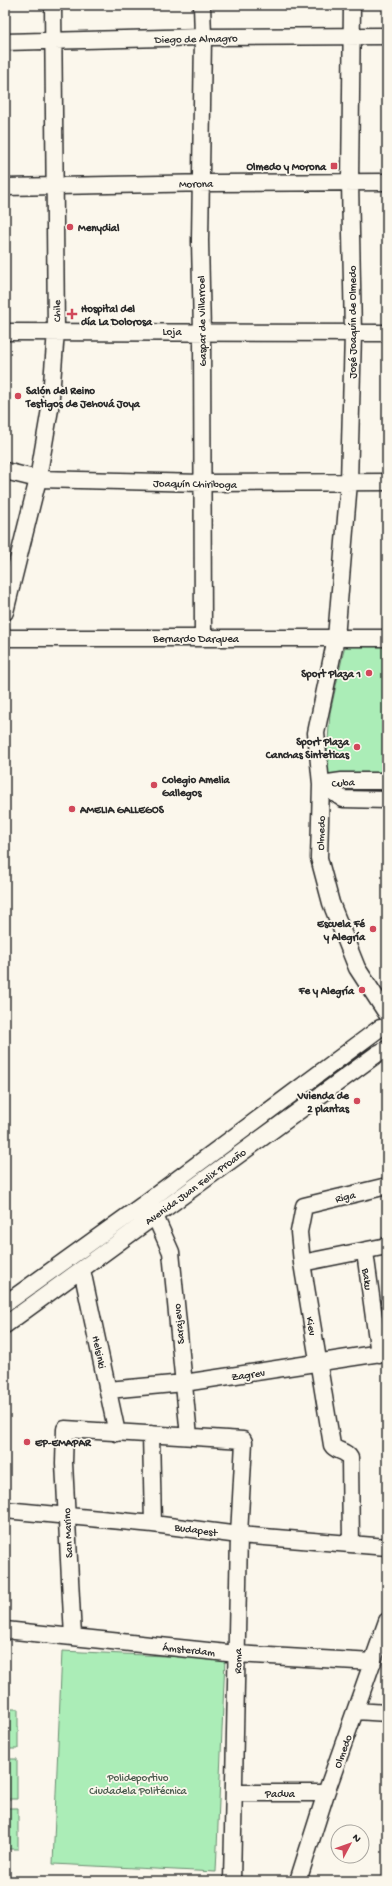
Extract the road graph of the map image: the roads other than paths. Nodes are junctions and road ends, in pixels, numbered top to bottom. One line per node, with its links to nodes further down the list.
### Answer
1 (53, 5): 7 (street, Chile)
2 (202, 5): 5 (street, Gaspar de Villarroel)
3 (352, 5): 6 (street, José Joaquín de Olmedo)
4 (387, 36): 6 (street, Diego de Almagro)
5 (203, 37): 6 (street, Diego de Almagro); 7 (street, Diego de Almagro); 11 (street, Gaspar de Villarroel)
6 (352, 37): 9 (street, José Joaquín de Olmedo)
7 (54, 41): 8 (street, Diego de Almagro); 13 (street, Chile)
8 (5, 42)
9 (350, 182): 10 (street, Morona); 11 (street, Morona); 18 (street, José Joaquín de Olmedo)
10 (387, 182)
11 (201, 183): 13 (street, Morona); 16 (street, Gaspar de Villarroel)
12 (5, 187): 13 (street, Morona)
13 (55, 187): 14 (street, Chile)
14 (56, 331): 15 (street, Loja); 16 (street, Loja); 20 (street, Chile)
15 (5, 332)
16 (202, 332): 18 (street, Loja); 23 (street, Gaspar de Villarroel)
17 (387, 333): 18 (street, Loja)
18 (353, 334): 21 (street, José Joaquín de Olmedo)
19 (5, 471): 20 (street, Joaquín Chiriboga)
20 (38, 479): 23 (street, Joaquín Chiriboga); 24 (street, Chile)
21 (350, 482): 22 (street, Joaquín Chiriboga); 23 (street, Joaquín Chiriboga); 28 (street, José Joaquín de Olmedo)
22 (387, 482)
23 (202, 483): 27 (street, Gaspar de Villarroel)
24 (12, 559): 25 (street, Chile)
25 (5, 612)
26 (5, 638): 27 (street, Bernardo Darquea)
27 (203, 638): 28 (street, Bernardo Darquea)
28 (336, 638): 29 (street, Bernardo Darquea); 31 (street, Olmedo)
29 (387, 638)
30 (387, 782): 31 (street, Cuba)
31 (321, 784): 32 (street, Cuba); 33 (street, Olmedo)
32 (387, 800)
33 (384, 1019): 34 (street, Olmedo); 43 (street, Avenida Juan Felix Proaño)
34 (387, 1044)
35 (387, 1049): 38 (street, Avenida Juan Felix Proaño)
36 (387, 1186): 37 (street, Riga)
37 (304, 1206): 41 (street, Kiev)
38 (155, 1216): 42 (street, Avenida Juan Felix Proaño); 47 (street, Sarajevo)
39 (387, 1246): 40 (street)
40 (365, 1252): 41 (street); 45 (street, Baku)
41 (302, 1264): 46 (street, Kiev)
42 (82, 1270): 44 (street, Avenida Juan Felix Proaño); 48 (street, Helsinki)
43 (5, 1304)
44 (5, 1325)
45 (383, 1353): 46 (street, Zagrev)
46 (319, 1364): 47 (street, Zagrev); 56 (street, Kiev)
47 (184, 1383): 48 (street, Zagrev); 51 (street, Sarajevo)
48 (108, 1390): 49 (street, Helsinki)
49 (117, 1433): 50 (street); 53 (street, San Marino)
50 (151, 1434): 51 (street); 54 (street)
51 (189, 1436): 55 (street, Roma)
52 (5, 1510): 53 (street, Budapest)
53 (66, 1516): 54 (street, Budapest); 60 (street, San Marino)
54 (153, 1524): 55 (street, Budapest)
55 (239, 1536): 56 (street, Budapest); 61 (street, Roma)
56 (351, 1544): 57 (street, Budapest)
57 (387, 1547)
58 (387, 1621): 62 (street, Olmedo)
59 (5, 1630): 60 (street, Ámsterdam)
60 (73, 1638): 61 (street, Ámsterdam)
61 (237, 1654): 62 (street, Ámsterdam); 65 (street, Roma)
62 (373, 1662): 63 (street, Olmedo)
63 (356, 1711): 64 (street); 66 (street, Olmedo)
64 (387, 1713)
65 (234, 1793): 66 (street, Padua); 67 (street, Roma)
66 (326, 1794): 68 (street, Olmedo)
67 (232, 1881)
68 (298, 1881)

